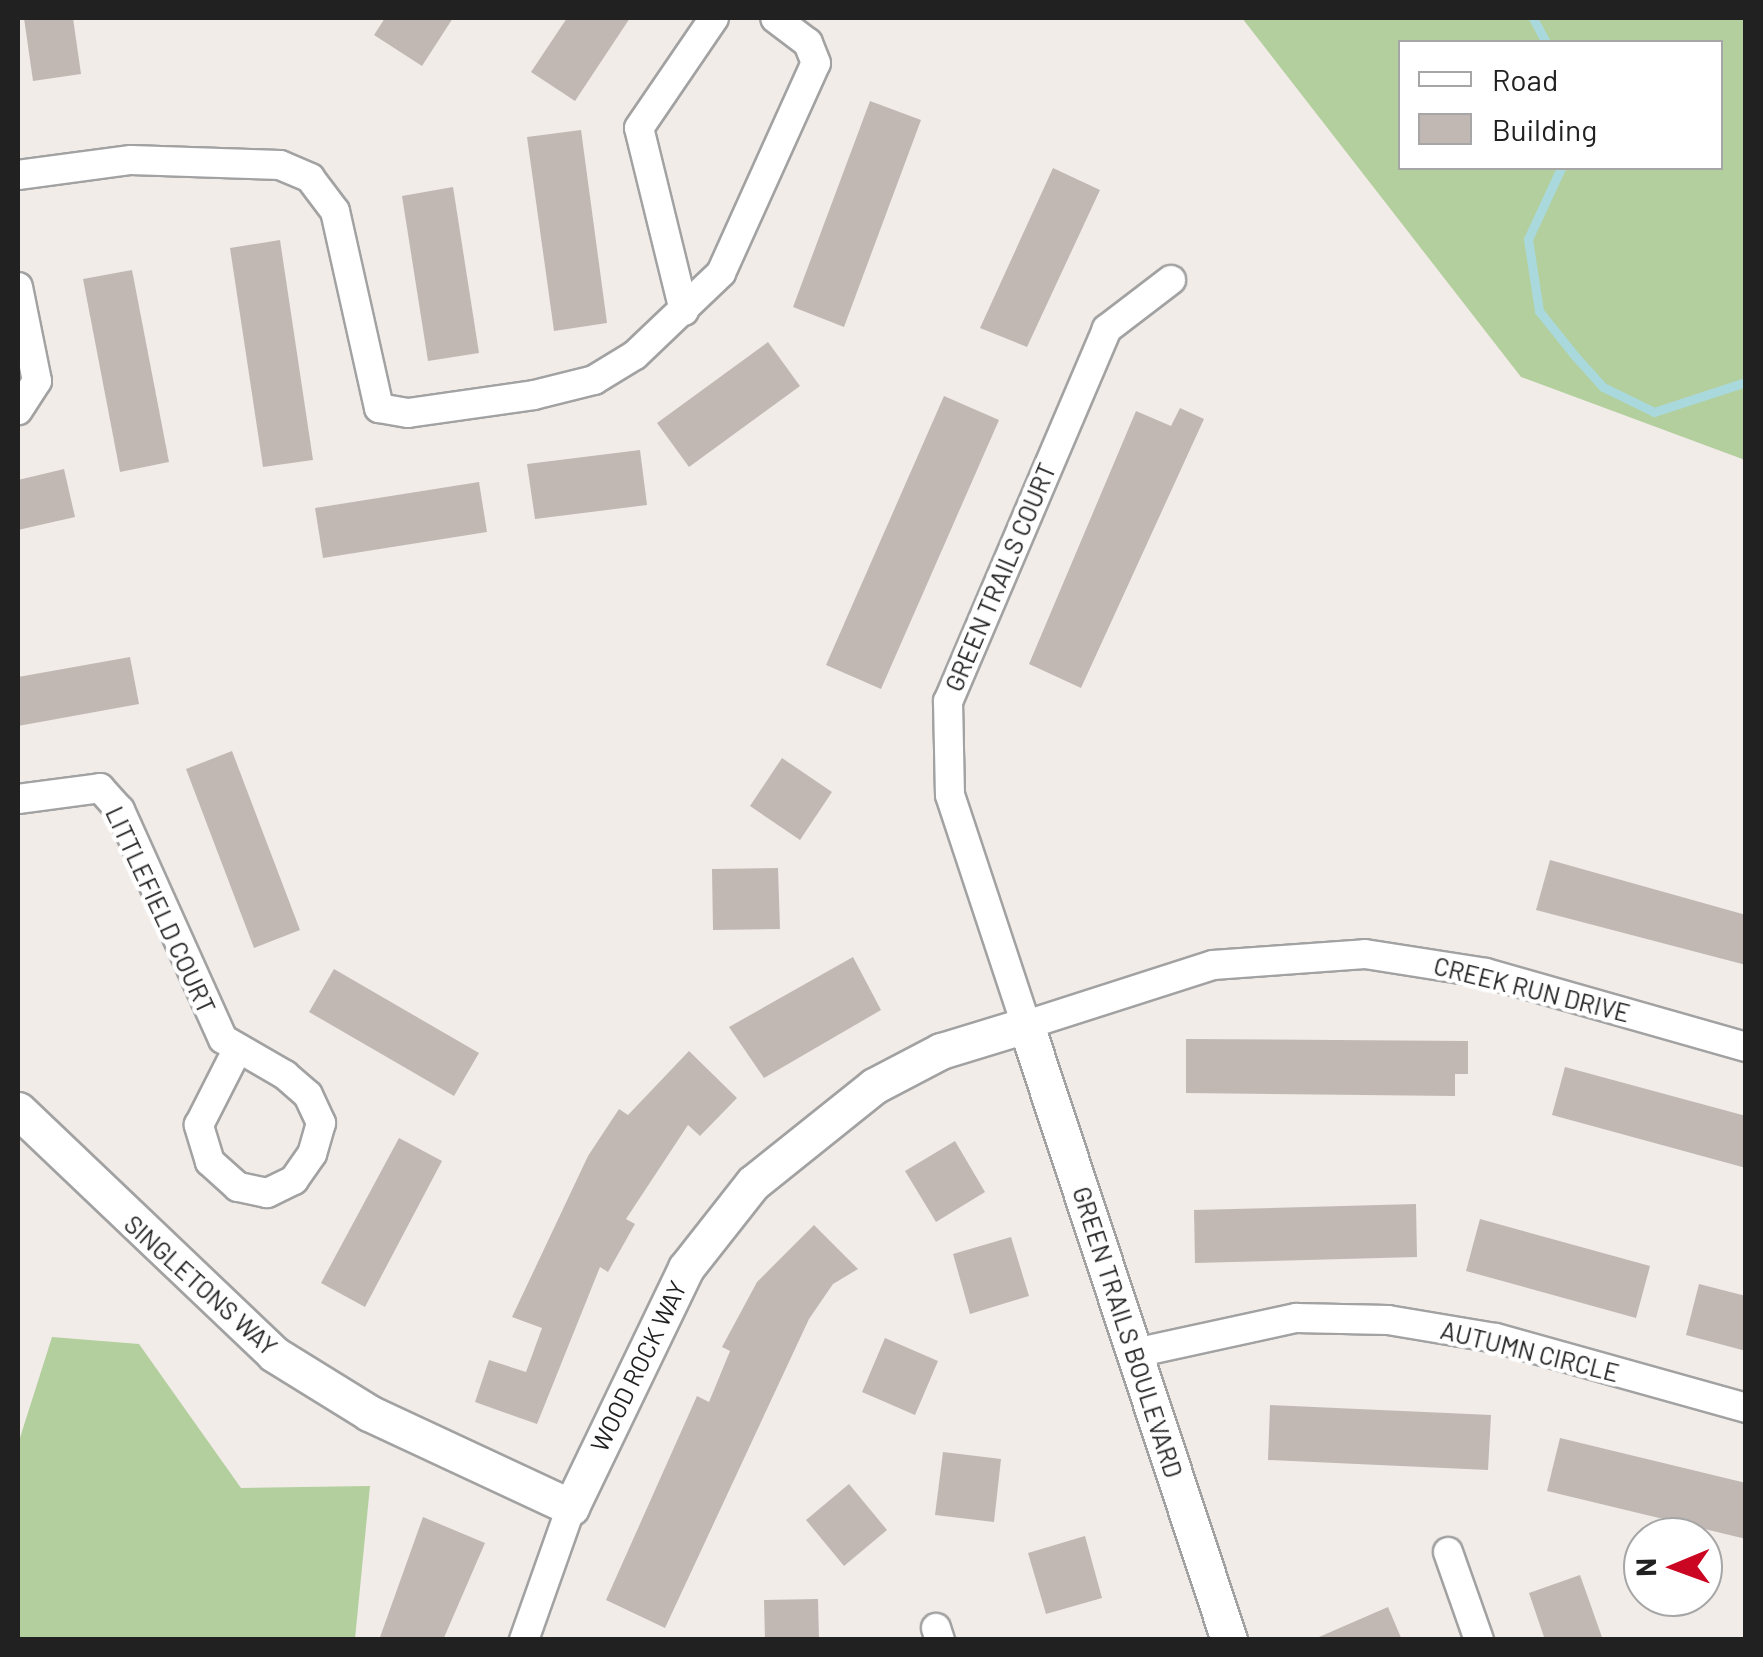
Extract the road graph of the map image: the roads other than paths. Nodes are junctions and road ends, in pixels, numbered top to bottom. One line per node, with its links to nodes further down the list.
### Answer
1 (714, 18): 6 (street)
2 (775, 18): 6 (street)
3 (18, 175): 6 (street)
4 (1171, 280): 9 (street, GREEN TRAILS COURT)
5 (18, 287): 7 (street)
6 (684, 310)
7 (18, 410)
8 (18, 799): 11 (street, LITTLEFIELD COURT)
9 (1026, 1025): 10 (street, CREEK RUN DRIVE); 13 (street, GREEN TRAILS BOULEVARD); 15 (street, WOOD ROCK WAY)
10 (1746, 1046)
11 (238, 1048): 11 (street, LITTLEFIELD COURT)
12 (18, 1110): 15 (street, SINGLETONS WAY)
13 (1135, 1353): 14 (street, AUTUMN CIRCLE); 18 (street, GREEN TRAILS BOULEVARD)
14 (1746, 1408)
15 (570, 1506): 17 (street, WOOD ROCK WAY)
16 (1448, 1552): 19 (street)
17 (524, 1640)
18 (1229, 1640)
19 (1479, 1640)

